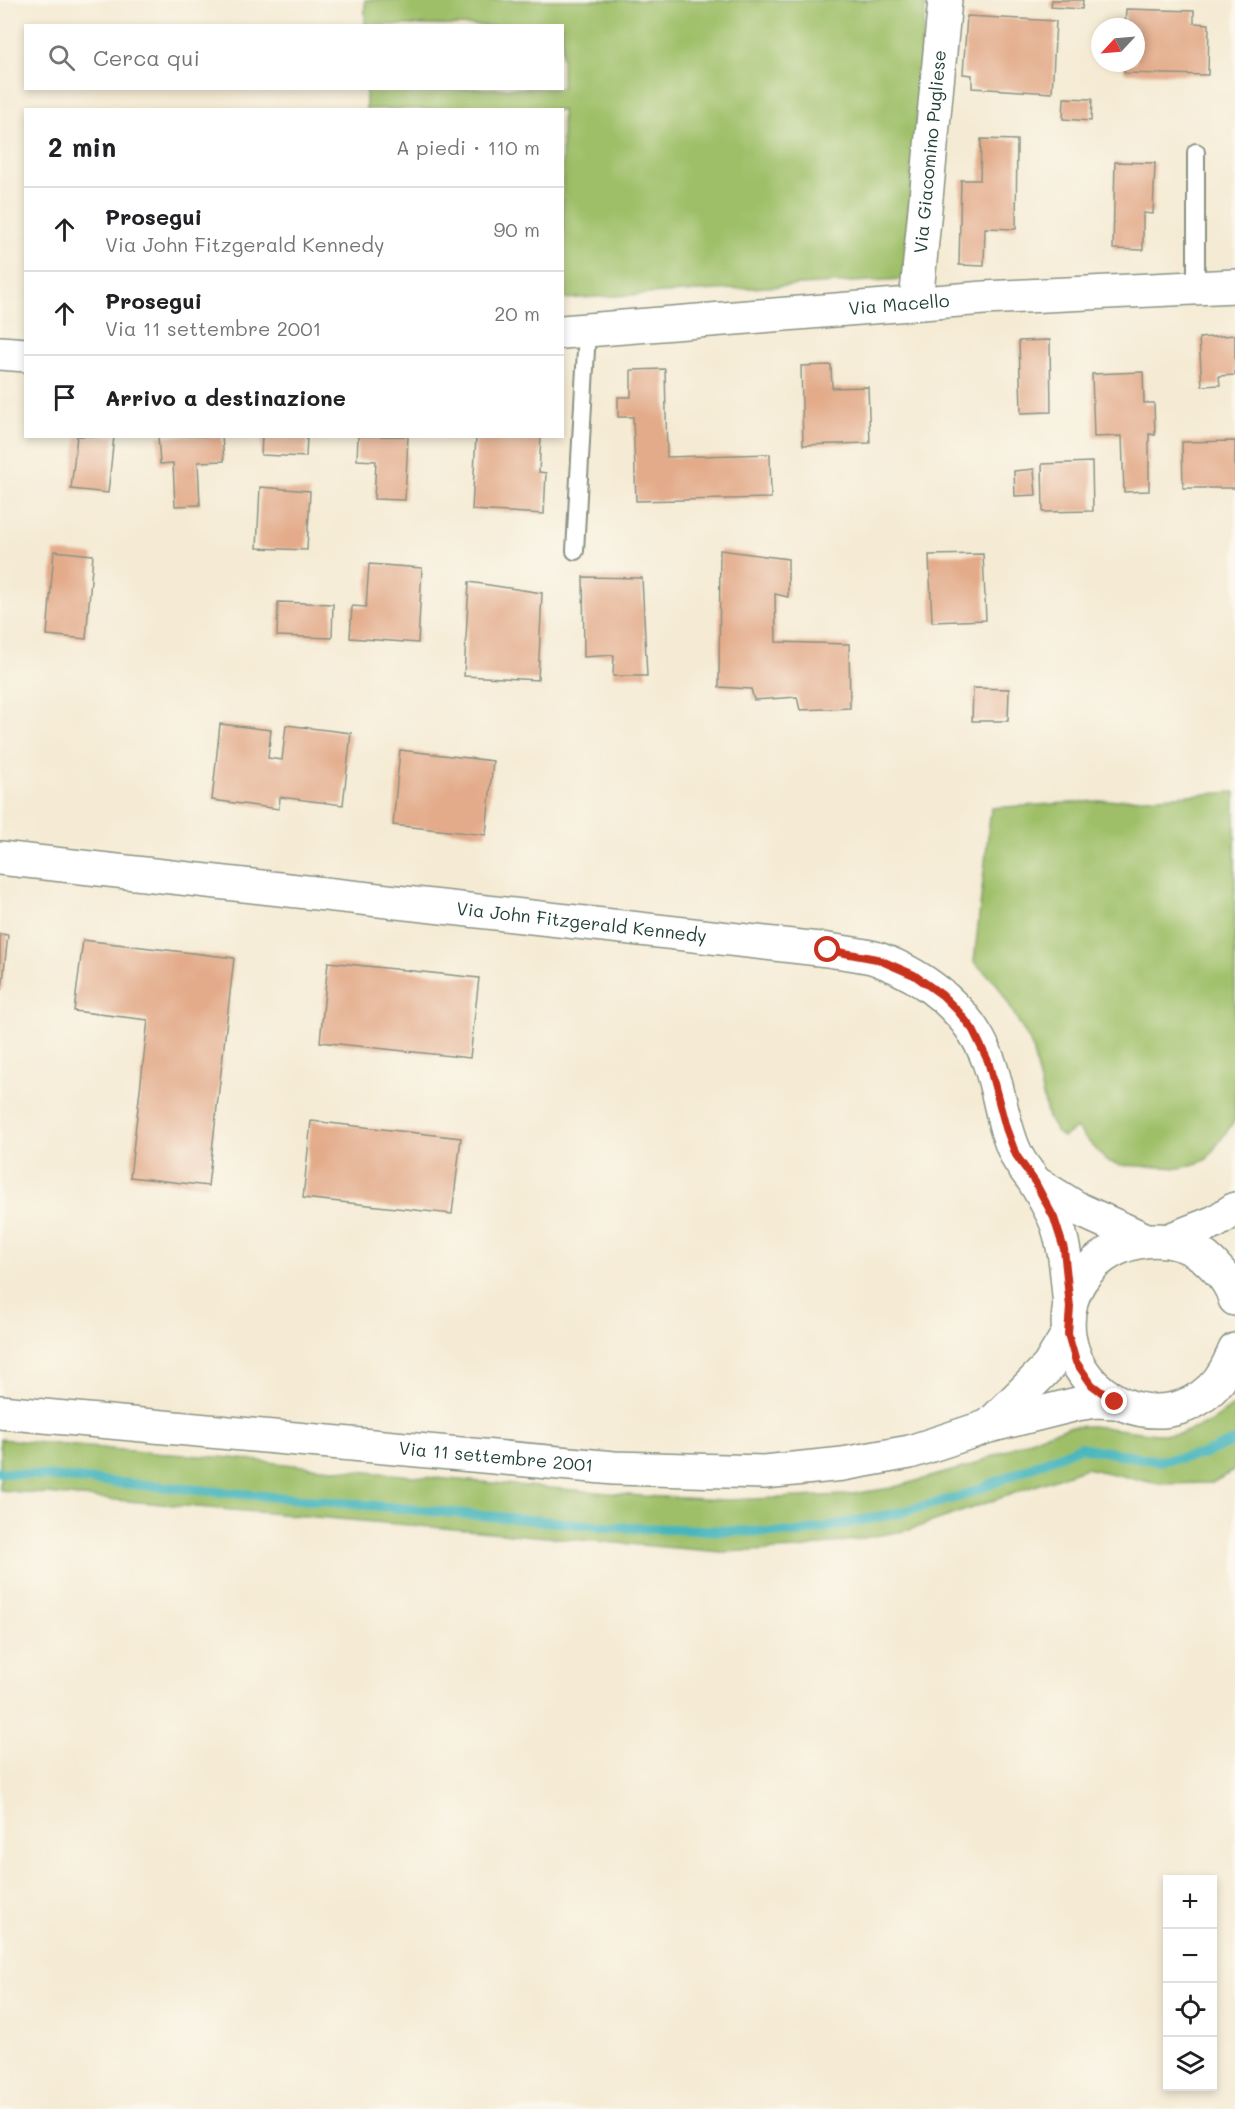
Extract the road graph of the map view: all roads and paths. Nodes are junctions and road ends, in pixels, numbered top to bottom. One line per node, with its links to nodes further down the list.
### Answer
1 (945, 0): 5 (street, Via Giacomino Pugliese)
2 (1196, 152): 4 (lane)
3 (1235, 286): 4 (street, Via Macello)
4 (1196, 288): 5 (street, Via Macello)
5 (916, 303): 6 (street, Via Macello)
6 (575, 331): 9 (lane)
7 (0, 353): 8 (street)
8 (24, 355)
9 (574, 551)
10 (0, 858): 11 (street, Via John Fitzgerald Kennedy)
11 (1035, 1182): 13 (street, Via John Fitzgerald Kennedy); 15 (street, Via John Fitzgerald Kennedy)
12 (1235, 1209): 13 (street, Via 11 settembre 2001)
13 (1156, 1240): 14 (street); 15 (street, Via 11 settembre 2001)
14 (1235, 1296)
15 (1069, 1320): 17 (street, Via 11 settembre 2001); 19 (street, Via 11 settembre 2001)
16 (1235, 1350): 17 (street, Via 11 settembre 2001)
17 (1115, 1402): 19 (street, Via 11 settembre 2001)
18 (0, 1413): 19 (street, Via 11 settembre 2001)
19 (989, 1426)

